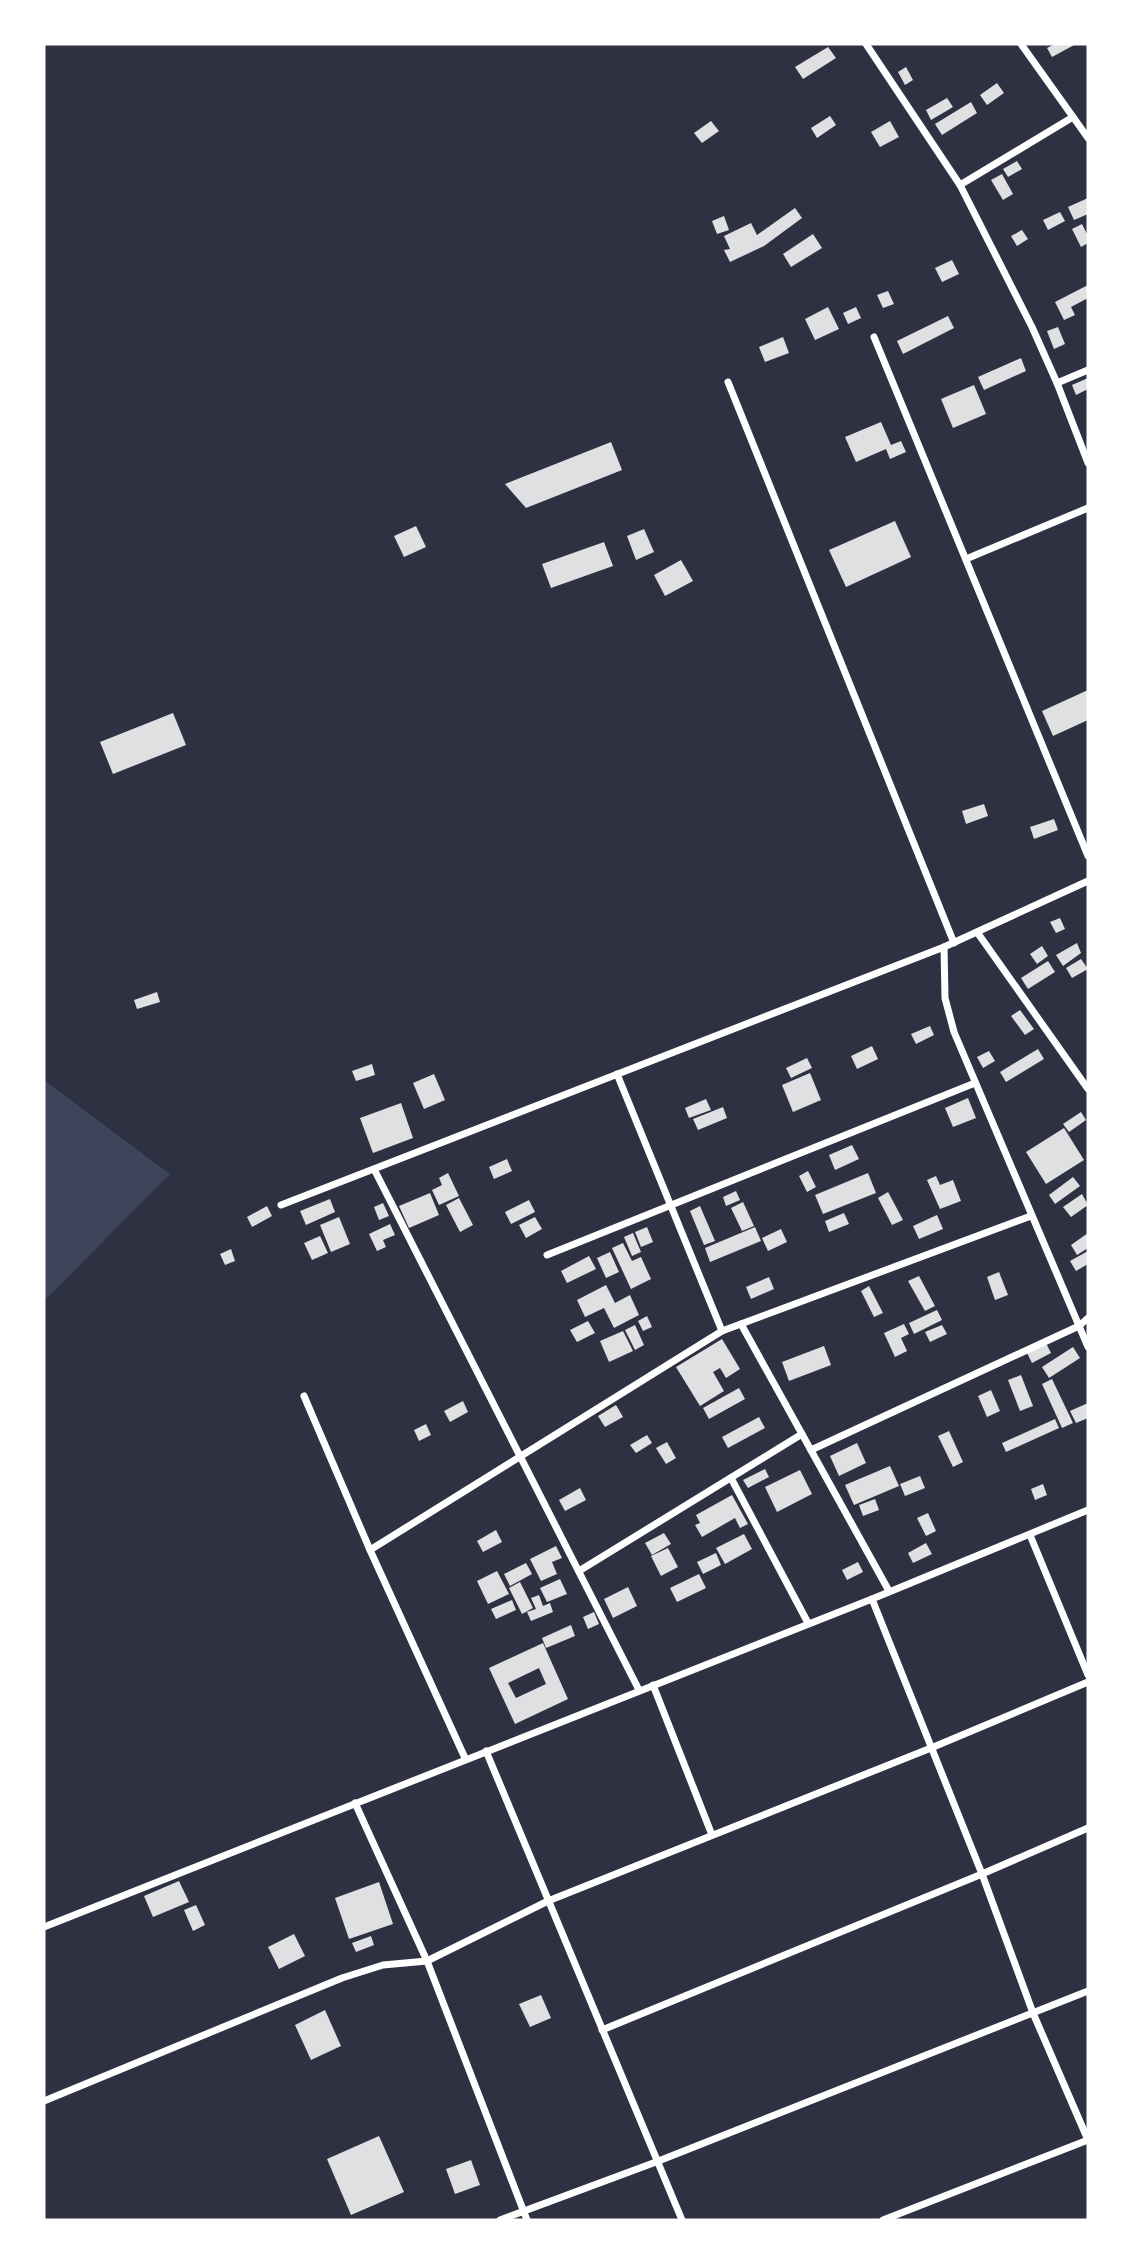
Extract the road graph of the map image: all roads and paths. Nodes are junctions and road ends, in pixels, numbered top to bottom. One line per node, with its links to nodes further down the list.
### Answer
1 (866, 44): 5 (street)
2 (1021, 44): 3 (street)
3 (1073, 117): 4 (street); 5 (street)
4 (1088, 138)
5 (960, 185): 9 (street)
6 (874, 337): 12 (street)
7 (1088, 370): 9 (street)
8 (728, 382): 16 (street)
9 (1057, 383): 10 (street)
10 (1088, 463)
11 (1088, 508): 12 (street)
12 (966, 559): 13 (street)
13 (1088, 856)
14 (1088, 881): 15 (street)
15 (977, 932): 16 (street); 20 (street)
16 (954, 943): 17 (street)
17 (944, 947): 18 (street); 19 (street)
18 (617, 1074): 21 (street); 23 (street)
19 (975, 1083): 23 (street); 24 (street)
20 (1088, 1089)
21 (374, 1169): 22 (street); 34 (street)
22 (281, 1205)
23 (671, 1206): 25 (street); 29 (street)
24 (1031, 1216): 27 (street); 28 (street)
25 (547, 1255)
26 (1088, 1318): 28 (street)
27 (741, 1324): 29 (street); 32 (street)
28 (1079, 1326): 30 (street); 33 (street)
29 (722, 1331): 34 (street)
30 (1088, 1347)
31 (304, 1396): 38 (street)
32 (802, 1434): 33 (street); 35 (street)
33 (811, 1450): 40 (street)
34 (520, 1457): 38 (street); 39 (street)
35 (730, 1478): 39 (street); 42 (street)
36 (1088, 1510): 37 (street)
37 (1030, 1535): 40 (street); 43 (street)
38 (370, 1550): 49 (street)
39 (579, 1571): 46 (street)
40 (889, 1591): 41 (street)
41 (872, 1599): 42 (street); 47 (street)
42 (808, 1623): 45 (street)
43 (1088, 1675)
44 (1088, 1682): 47 (street)
45 (653, 1685): 46 (street); 52 (street)
46 (639, 1690): 48 (street)
47 (931, 1748): 52 (street); 53 (street)
48 (486, 1751): 49 (street); 54 (street)
49 (465, 1758): 50 (street)
50 (355, 1803): 55 (street); 56 (street)
51 (1088, 1828): 53 (street)
52 (712, 1835): 54 (street)
53 (982, 1874): 58 (street); 59 (street)
54 (548, 1901): 56 (street); 59 (street)
55 (44, 1927)
56 (427, 1961): 60 (street); 63 (street)
57 (1088, 1991): 58 (street)
58 (1033, 2013): 61 (street); 62 (street)
59 (602, 2030): 62 (street)
60 (44, 2101)
61 (1088, 2140): 67 (street)
62 (656, 2162): 63 (street); 66 (street)
63 (524, 2211): 64 (street); 65 (street)
64 (500, 2220)
65 (527, 2220)
66 (682, 2220)
67 (883, 2220)

